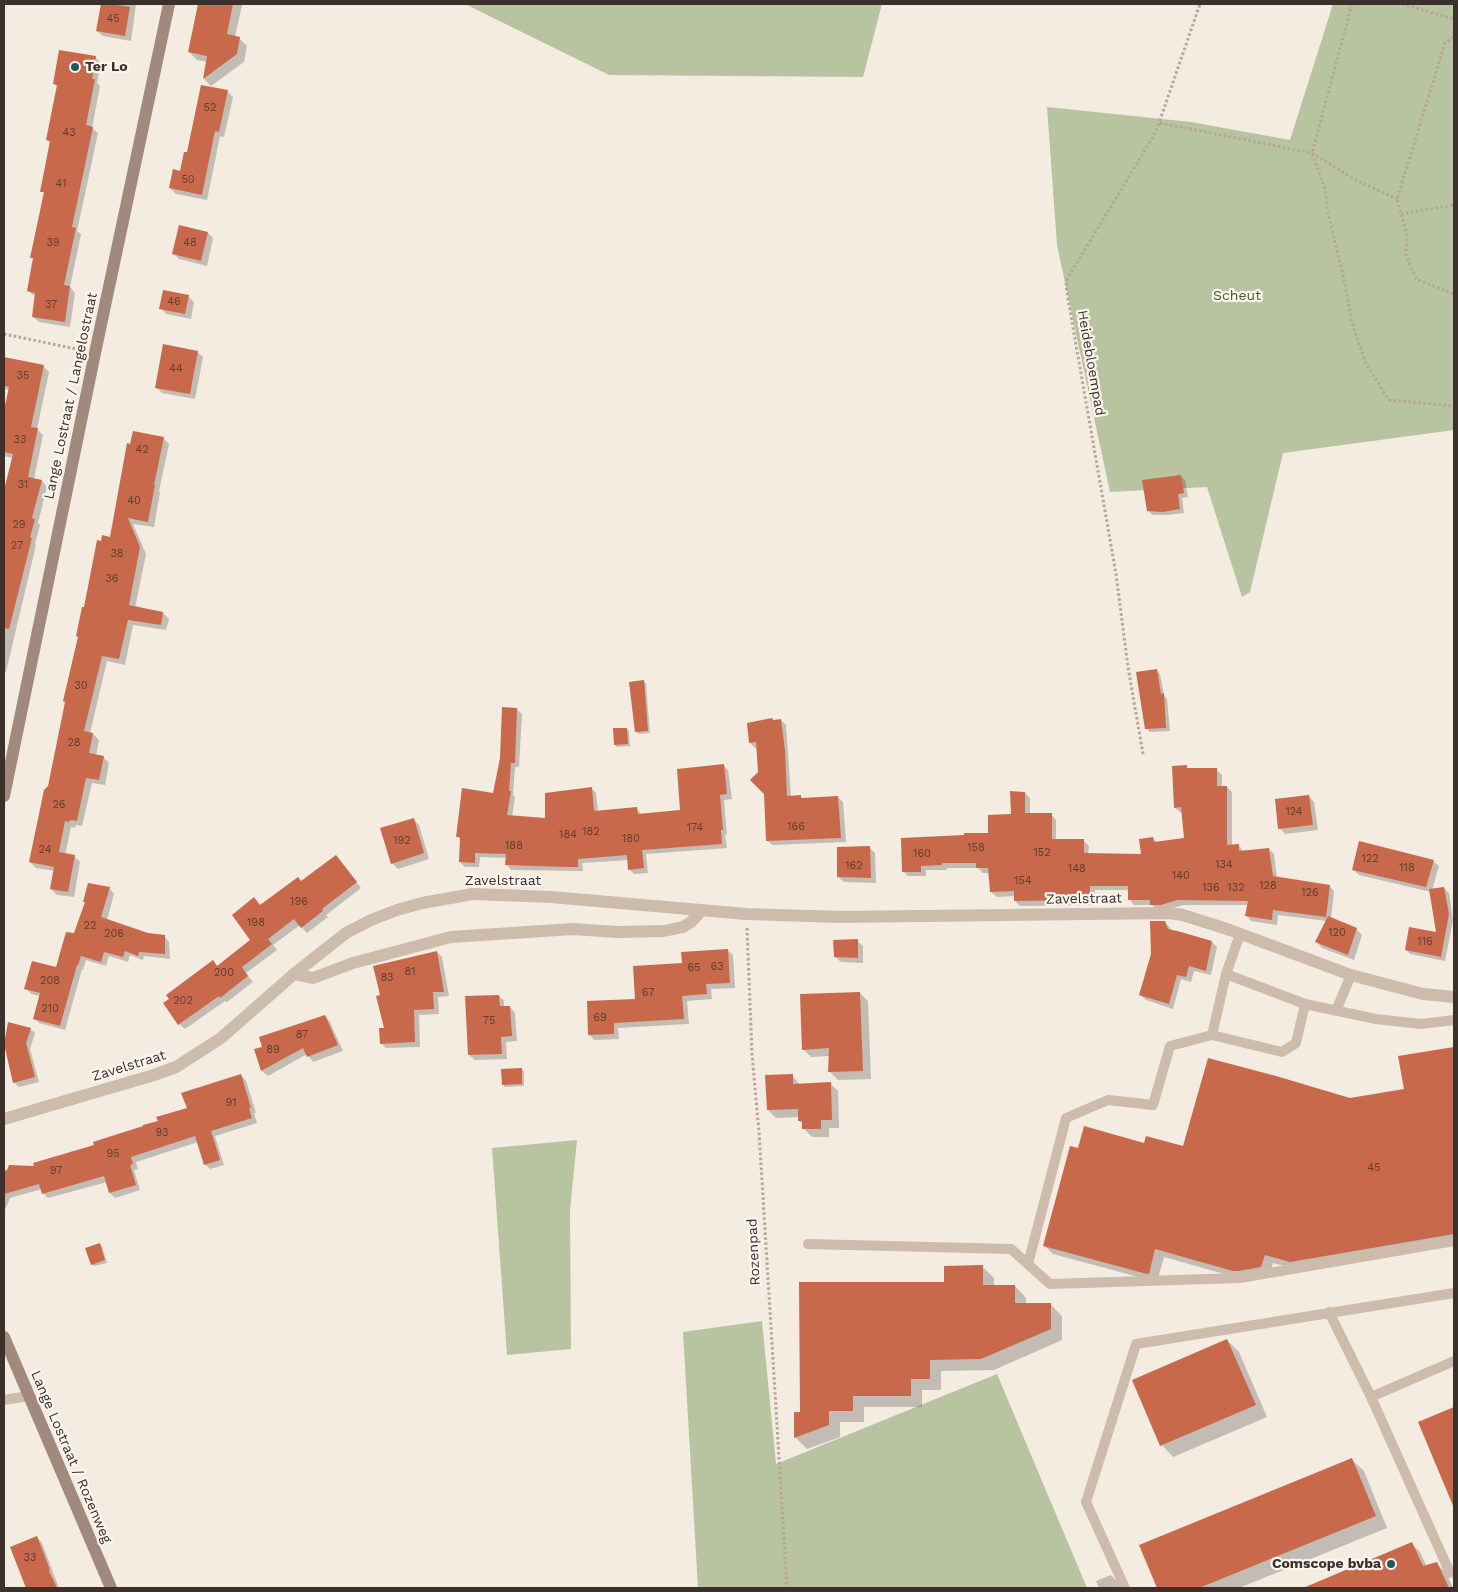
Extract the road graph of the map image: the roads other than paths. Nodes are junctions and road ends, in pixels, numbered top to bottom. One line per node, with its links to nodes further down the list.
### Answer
1 (169, 4): 2 (street, Lange Lostraat / Langelostraat)
2 (4, 796)
3 (701, 911): 4 (street, Zavelstraat); 5 (street); 5 (street, Zavelstraat)
4 (1240, 934): 6 (lane); 7 (street, Zavelstraat)
5 (294, 974): 13 (street, Zavelstraat)
6 (1226, 974): 9 (lane); 12 (lane)
7 (1351, 975): 8 (street, Zavelstraat); 10 (lane)
8 (1454, 997)
9 (1305, 1004): 10 (lane); 12 (lane)
10 (1336, 1011): 11 (lane)
11 (1454, 1020)
12 (1212, 1035): 16 (lane)
13 (4, 1119)
14 (1454, 1241): 16 (lane)
15 (808, 1244): 16 (lane)
16 (1028, 1264)
17 (1454, 1293): 18 (lane)
18 (1329, 1312): 22 (lane); 26 (lane)
19 (4, 1337): 21 (street, Lange Lostraat / Rozenweg)
20 (1454, 1361): 22 (lane)
21 (29, 1396): 23 (lane); 25 (street, Lange Lostraat / Rozenweg)
22 (1372, 1397): 24 (lane)
23 (4, 1400)
24 (1450, 1573)
25 (111, 1588)
26 (1126, 1588)

